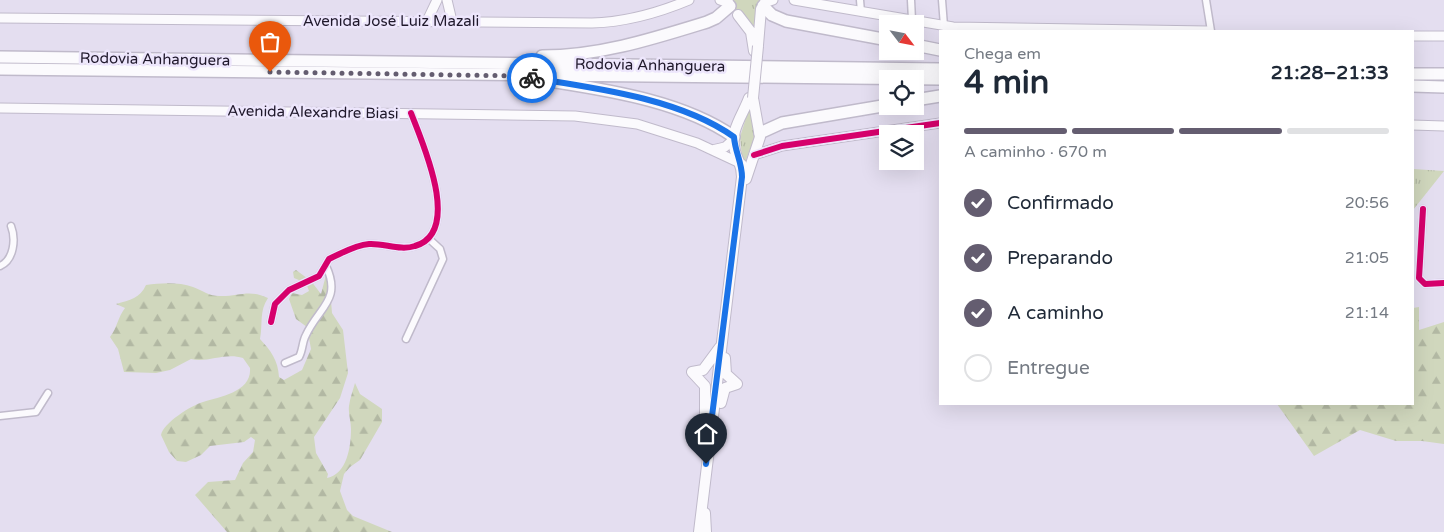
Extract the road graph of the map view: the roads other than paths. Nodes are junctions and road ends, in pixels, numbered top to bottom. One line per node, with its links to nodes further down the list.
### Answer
1 (437, 0): 17 (main road)
2 (447, 0): 18 (main road)
3 (690, 0): 11 (main road, Avenida José Luiz Mazali)
4 (794, 0): 12 (main road)
5 (860, 0): 12 (street)
6 (911, 0): 15 (street)
7 (942, 0): 20 (street)
8 (1206, 0): 22 (street)
9 (727, 2): 13 (main road); 30 (highway)
10 (765, 4): 25 (highway); 27 (main road)
11 (665, 5): 18 (main road, Avenida José Luiz Mazali)
12 (861, 12): 14 (main road)
13 (738, 15): 27 (main road)
14 (880, 15)
15 (912, 15)
16 (0, 18): 17 (main road, Avenida José Luiz Mazali)
17 (427, 21): 18 (main road, Avenida José Luiz Mazali)
18 (452, 21)
19 (924, 22): 20 (main road)
20 (944, 26): 21 (main road)
21 (1156, 30)
22 (1209, 30)
23 (1442, 34): 24 (main road)
24 (1414, 36)
25 (879, 38)
26 (924, 47): 28 (highway)
27 (756, 48): 40 (main road, bridge)
28 (939, 50)
29 (0, 58): 30 (highway, Rodovia Anhanguera)
30 (359, 62): 32 (highway, Rodovia Anhanguera)
31 (0, 69): 35 (highway, Rodovia Anhanguera)
32 (939, 69)
33 (1414, 74): 34 (highway)
34 (1444, 74)
35 (520, 76): 36 (highway, Rodovia Anhanguera); 49 (highway)
36 (939, 79)
37 (1414, 86): 38 (highway)
38 (1444, 86)
39 (939, 96): 41 (highway)
40 (751, 98): 48 (main road); 49 (main road)
41 (924, 99)
42 (879, 107): 48 (highway)
43 (0, 108): 44 (main road, Avenida Alexandre Biasi)
44 (411, 113): 51 (main road, Avenida Alexandre Biasi); 56 (street)
45 (939, 123): 50 (main road)
46 (1414, 125): 47 (main road)
47 (1444, 126)
48 (760, 135): 50 (main road); 52 (main road)
49 (734, 138): 51 (main road); 53 (main road)
50 (782, 146): 52 (main road)
51 (712, 150): 53 (main road, Avenida Alexandre Biasi)
52 (754, 155): 62 (main road)
53 (742, 164): 62 (main road)
54 (1423, 209): 59 (street)
55 (11, 226): 57 (street)
56 (428, 238): 58 (street); 61 (street)
57 (0, 266)
58 (326, 266): 60 (street); 63 (street)
59 (1444, 283)
60 (271, 322)
61 (406, 339)
62 (722, 347): 66 (main road); 66 (main road); 66 (main road)
63 (284, 364)
64 (48, 393): 65 (street)
65 (0, 416)
66 (713, 425): 67 (main road); 68 (main road)
67 (699, 532)
68 (705, 532)

